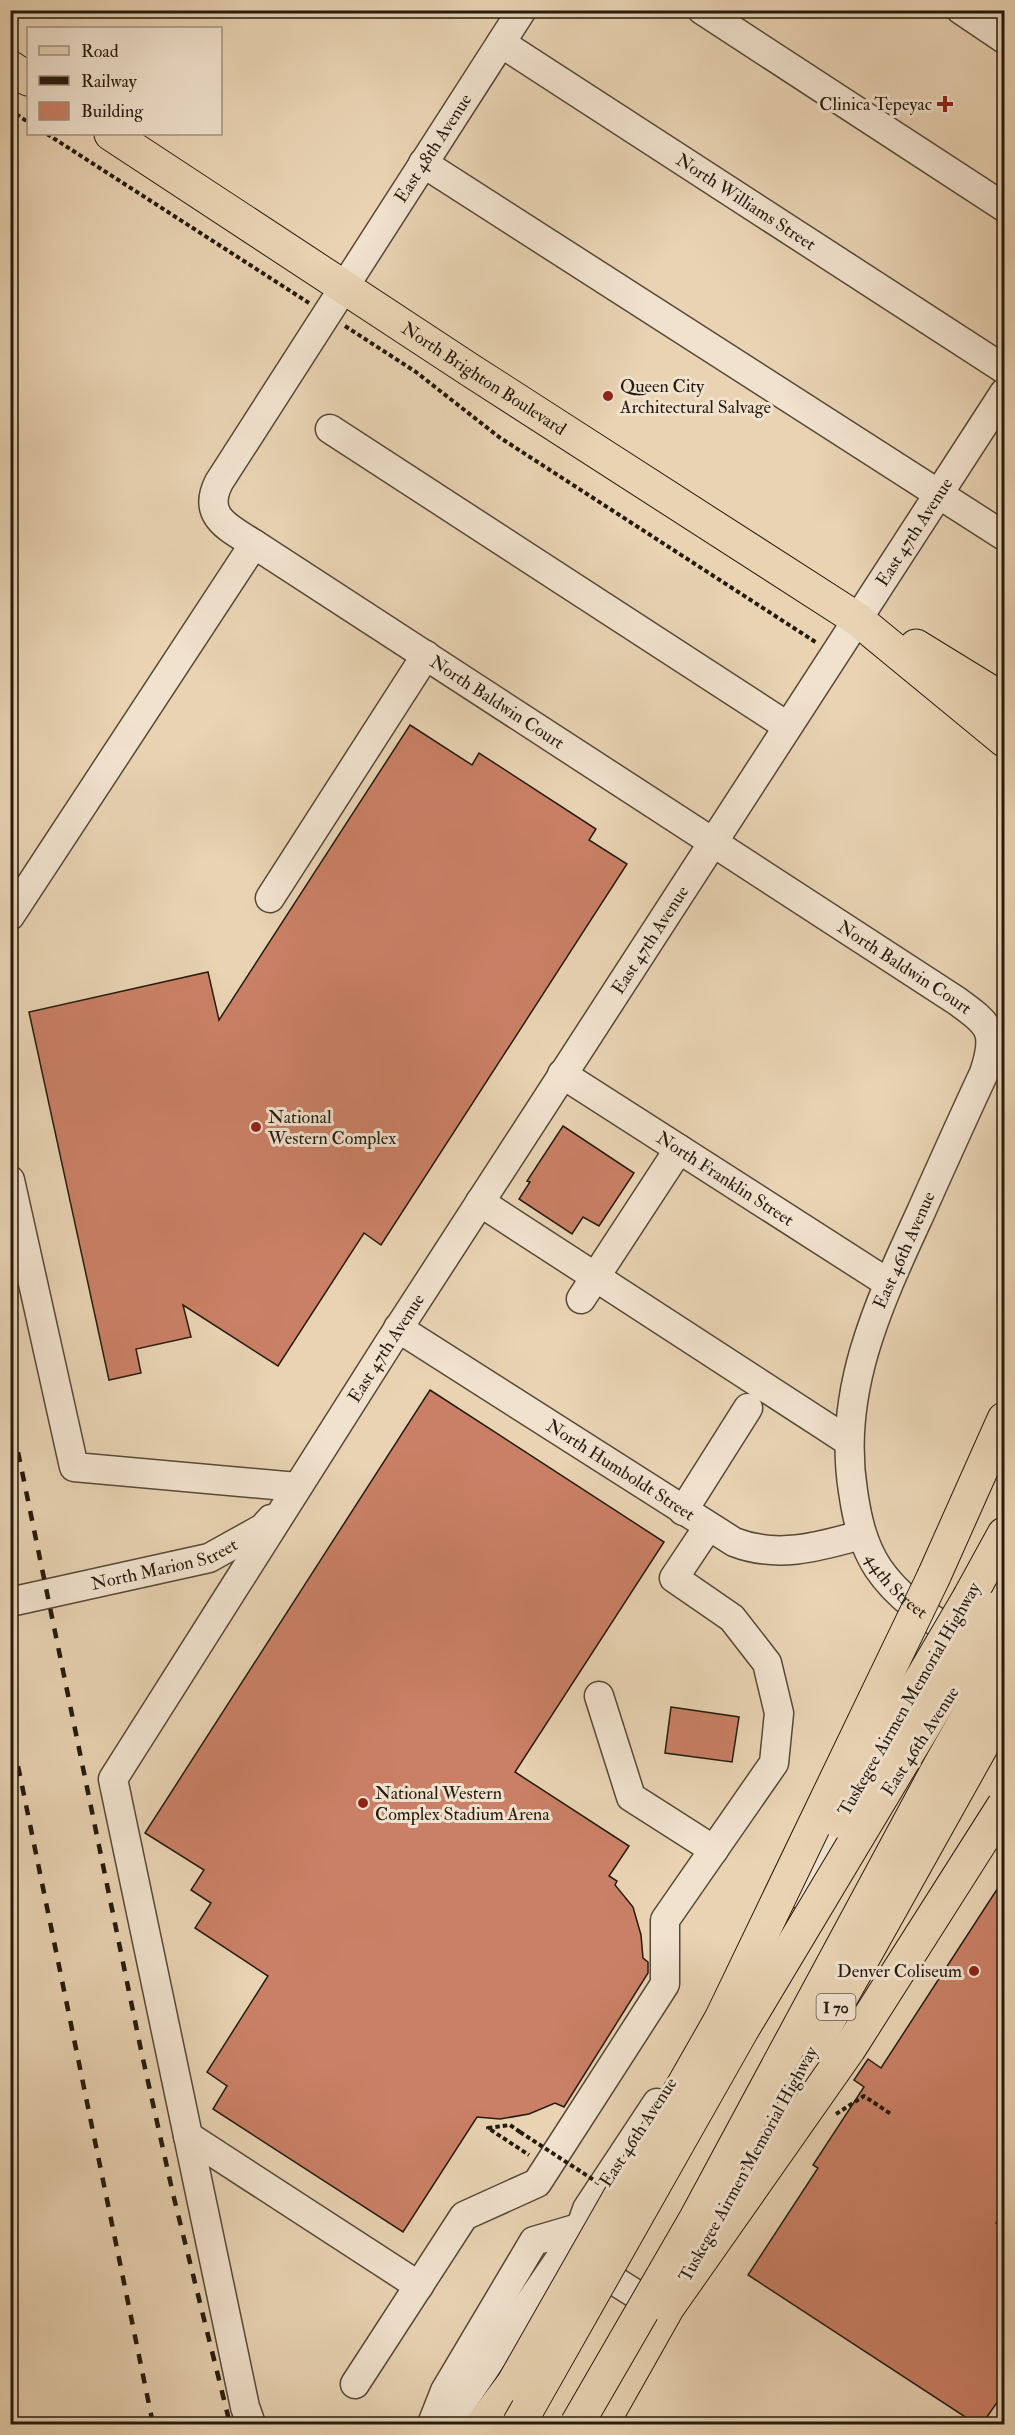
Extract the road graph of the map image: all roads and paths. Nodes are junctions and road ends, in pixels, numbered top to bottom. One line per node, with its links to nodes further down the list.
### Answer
1 (522, 10): 5 (street, East 48th Avenue)
2 (702, 10): 13 (street)
3 (961, 10): 4 (street)
4 (1005, 39)
5 (501, 43): 12 (street, East 48th Avenue); 17 (street, North Williams Street)
6 (10, 67): 7 (main road)
7 (27, 78)
8 (10, 110): 9 (path)
9 (27, 121)
10 (50, 135): 15 (path)
11 (113, 135): 14 (main road, North Brighton Boulevard)
12 (423, 163): 14 (street, East 48th Avenue); 20 (street)
13 (1005, 207)
14 (344, 286): 22 (street, North Baldwin Court); 23 (main road, North Brighton Boulevard)
15 (309, 303)
16 (343, 325): 24 (path)
17 (998, 365)
18 (1005, 393): 20 (street, East 47th Avenue)
19 (330, 429): 27 (street)
20 (939, 494): 21 (street); 23 (street, East 47th Avenue)
21 (1005, 536)
22 (254, 544): 25 (street, North Baldwin Court); 31 (street)
23 (857, 619): 26 (main road, North Brighton Boulevard); 27 (street, East 47th Avenue); 28 (main road, North Brighton Boulevard)
24 (813, 640)
25 (426, 656): 29 (street, North Baldwin Court); 30 (street)
26 (1005, 700)
27 (787, 726): 29 (street, East 47th Avenue)
28 (1005, 740)
29 (714, 842): 32 (street, North Baldwin Court); 33 (street, East 47th Avenue)
30 (270, 898)
31 (10, 916)
32 (991, 1043): 37 (street, East 46th Avenue)
33 (562, 1074): 34 (street, North Franklin Street); 36 (street, East 47th Avenue)
34 (679, 1149): 37 (street, North Franklin Street); 38 (street)
35 (10, 1180): 43 (street)
36 (480, 1202): 38 (street); 39 (street, East 47th Avenue)
37 (888, 1283): 42 (street, East 46th Avenue)
38 (588, 1288): 42 (street)
39 (398, 1328): 43 (street, East 47th Avenue); 44 (street, North Humboldt Street)
40 (748, 1408): 44 (street)
41 (1005, 1419): 57 (main road, bridge)
42 (848, 1441): 47 (street, East 46th Avenue)
43 (297, 1487): 49 (street, North Marion Street); 59 (street)
44 (683, 1511): 45 (street, North Humboldt Street)
45 (708, 1527): 47 (street, North Humboldt Street); 56 (street)
46 (1005, 1534): 48 (main road, Tuskegee Airmen Memorial Highway)
47 (861, 1535): 50 (street, 44th Street)
48 (989, 1598): 57 (main road, Tuskegee Airmen Memorial Highway, bridge); 71 (main road, bridge)
49 (10, 1602)
50 (972, 1645): 52 (street, 44th Street); 61 (street, East 46th Avenue)
51 (1005, 1652): 72 (main road, bridge)
52 (1005, 1663)
53 (599, 1696): 56 (street)
54 (1005, 1706): 63 (main road, Tuskegee Airmen Memorial Highway / I 70, bridge)
55 (1005, 1805): 63 (main road, bridge)
56 (714, 1850): 60 (street)
57 (721, 2019): 65 (main road, bridge)
58 (520, 2132): 60 (path)
59 (188, 2136): 62 (street); 66 (street)
60 (547, 2167): 62 (street)
61 (573, 2239): 63 (street); 67 (street); 68 (street, East 46th Avenue)
62 (418, 2286): 64 (street)
63 (655, 2303): 73 (main road, I 70)
64 (356, 2384)
65 (513, 2384): 69 (main road); 70 (main road)
66 (251, 2424)
67 (432, 2424)
68 (447, 2424)
69 (483, 2424)
70 (492, 2424)
71 (519, 2424)
72 (577, 2424)
73 (602, 2424)

